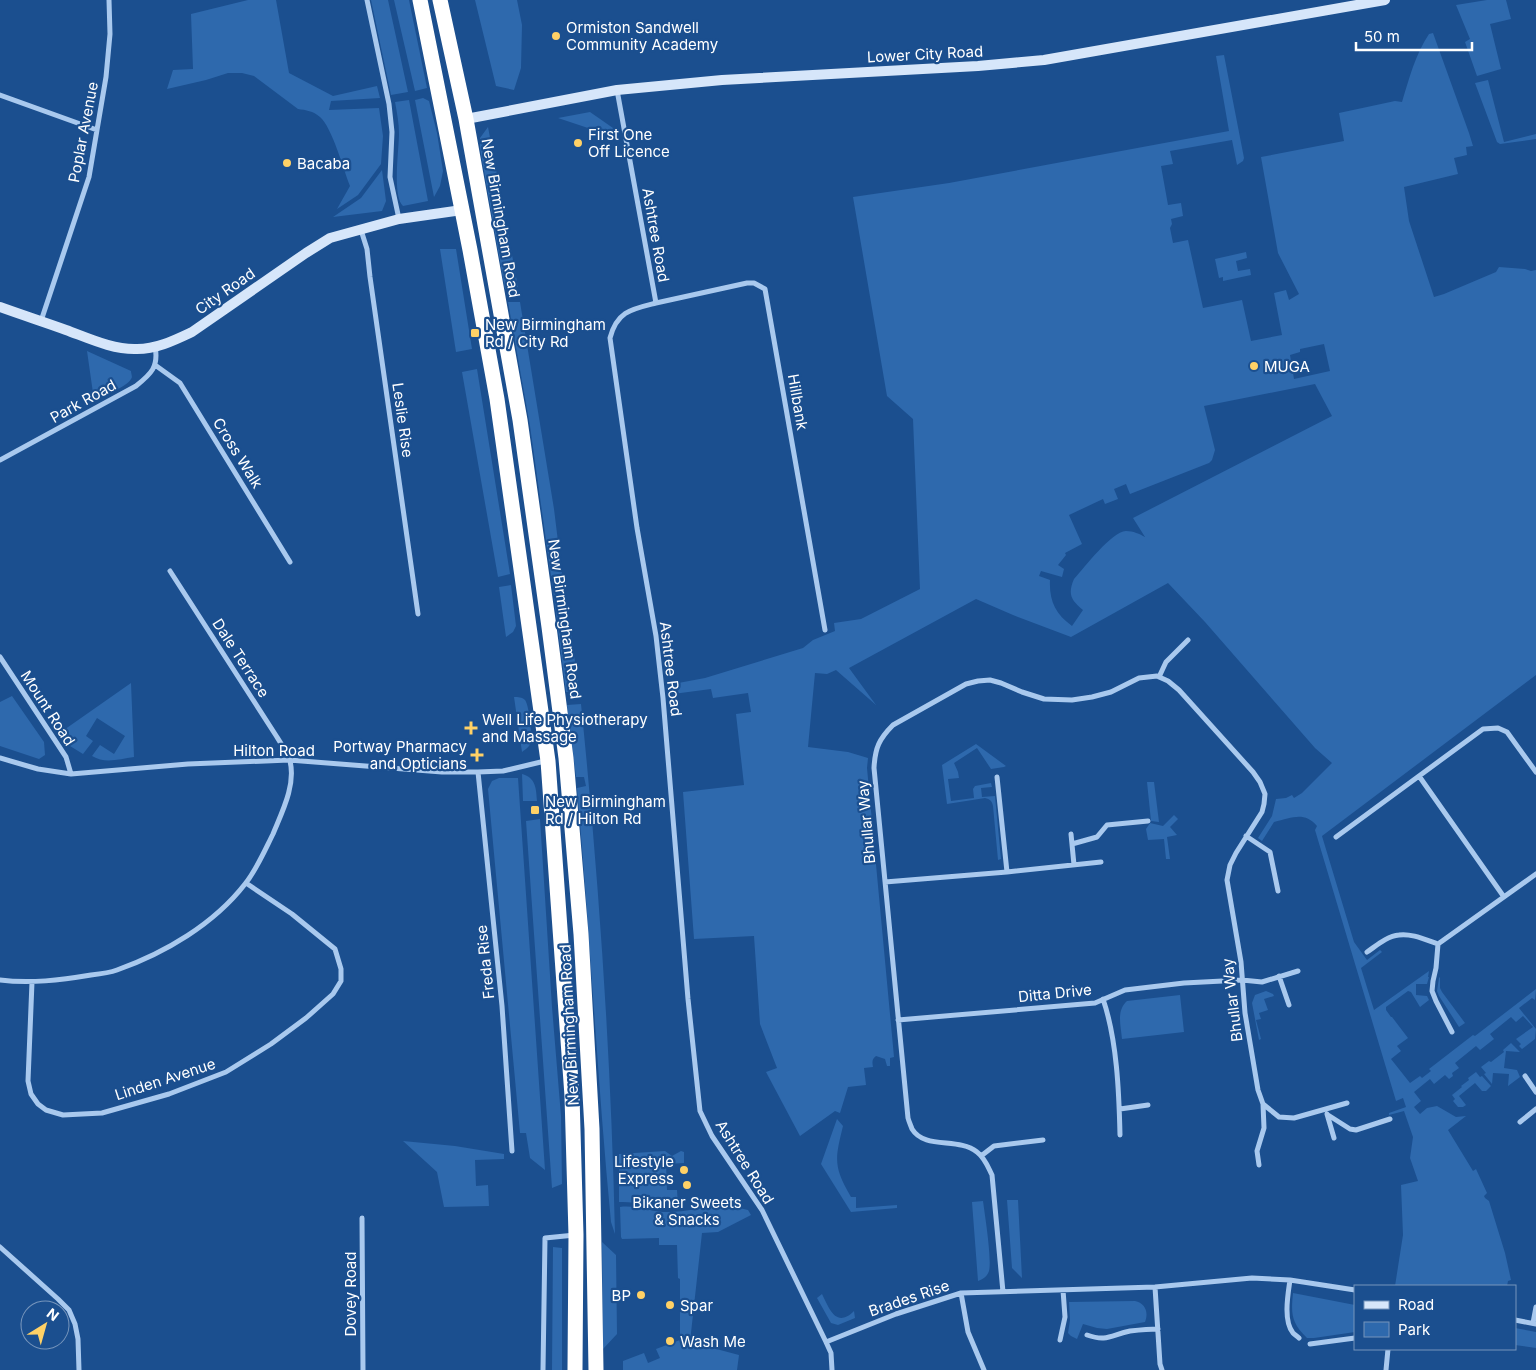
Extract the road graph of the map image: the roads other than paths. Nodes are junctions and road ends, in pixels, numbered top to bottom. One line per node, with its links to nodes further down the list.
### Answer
1 (109, 0): 10 (street, Poplar Avenue)
2 (366, 0): 13 (street)
3 (420, 0): 9 (highway, New Birmingham Road)
4 (440, 0): 8 (highway, New Birmingham Road)
5 (1385, 0): 6 (street, Lower City Road)
6 (617, 90): 8 (street, Lower City Road); 15 (street, Ashtree Road)
7 (0, 95): 10 (street)
8 (466, 119): 9 (highway); 11 (highway, New Birmingham Road)
9 (446, 123): 12 (highway, New Birmingham Road)
10 (97, 130): 17 (street, Poplar Avenue)
11 (482, 206): 12 (highway); 29 (highway, New Birmingham Road)
12 (462, 210): 13 (street, City Road); 31 (highway, New Birmingham Road)
13 (399, 219): 14 (street, City Road)
14 (361, 230): 18 (street, City Road); 23 (street, Leslie Rise)
15 (656, 303): 24 (street, Hillbank); 95 (street, Ashtree Road)
16 (0, 307): 17 (street, City Road)
17 (41, 321): 18 (street, City Road)
18 (155, 346): 19 (street)
19 (155, 365): 20 (street, Park Road); 21 (street, Cross Walk)
20 (0, 460)
21 (290, 562)
22 (170, 571): 30 (street, Dale Terrace)
23 (418, 614)
24 (825, 630)
25 (1188, 640): 27 (street)
26 (0, 657): 34 (street, Mount Road)
27 (1159, 677): 39 (street, Bhullar Way); 46 (street, Bhullar Way)
28 (0, 758): 34 (street, Hilton Road)
29 (566, 758): 31 (highway); 102 (highway, New Birmingham Road)
30 (289, 760): 32 (street, Hilton Road); 34 (street, Hilton Road); 47 (street)
31 (548, 761): 32 (street, Hilton Road); 79 (highway, New Birmingham Road)
32 (478, 772): 75 (street, Freda Rise)
33 (1536, 772): 35 (street)
34 (70, 774)
35 (1418, 776): 40 (street); 49 (street)
36 (997, 777): 44 (street)
37 (1148, 821): 41 (street)
38 (1071, 834): 41 (street)
39 (1246, 836): 48 (street); 55 (street, Bhullar Way)
40 (1336, 838)
41 (1072, 844): 43 (street)
42 (1101, 862): 43 (street)
43 (1074, 865): 44 (street)
44 (1007, 872): 46 (street)
45 (1536, 874): 49 (street)
46 (884, 882): 59 (street, Bhullar Way)
47 (246, 883): 56 (street); 56 (street, Linden Avenue)
48 (1278, 891)
49 (1504, 897): 50 (street)
50 (1438, 944): 51 (street); 60 (street)
51 (1367, 952)
52 (1298, 970): 53 (street, Ditta Drive)
53 (1279, 976): 55 (street, Ditta Drive); 58 (street)
54 (0, 980): 56 (street)
55 (1242, 980): 57 (street, Ditta Drive); 64 (street, Bhullar Way)
56 (32, 982)
57 (1103, 999): 59 (street, Ditta Drive); 66 (street)
58 (1289, 1005)
59 (898, 1020): 76 (street, Bhullar Way)
60 (1452, 1032)
61 (1525, 1076): 62 (street)
62 (1536, 1092)
63 (1347, 1103): 67 (street)
64 (1263, 1104): 67 (street); 77 (street, Bhullar Way)
65 (1148, 1105): 66 (street)
66 (1120, 1109): 72 (street)
67 (1326, 1109): 69 (street)
68 (1536, 1109): 71 (street)
69 (1328, 1115): 70 (street); 73 (street)
70 (1390, 1119)
71 (1520, 1122)
72 (1120, 1135)
73 (1334, 1138)
74 (1043, 1140): 76 (street)
75 (512, 1151)
76 (981, 1156): 85 (street)
77 (1259, 1165)
78 (362, 1218): 99 (street, Dovey Road)
79 (576, 1235): 100 (street); 101 (highway, New Birmingham Road)
80 (0, 1247): 98 (street)
81 (1290, 1280): 82 (street, Brades Rise); 84 (street, Brades Rise); 92 (street)
82 (1155, 1287): 83 (street, Brades Rise); 90 (street)
83 (1063, 1290): 85 (street, Brades Rise); 94 (street)
84 (1354, 1290)
85 (1003, 1292): 86 (street, Brades Rise)
86 (961, 1293): 95 (street, Brades Rise); 104 (street)
87 (1536, 1307): 89 (street)
88 (1516, 1320): 89 (street)
89 (1535, 1323)
90 (1158, 1329): 91 (street); 105 (street)
91 (1087, 1335)
92 (1299, 1338)
93 (1354, 1338): 96 (street)
94 (1060, 1340)
95 (826, 1342): 103 (street, Ashtree Road)
96 (1310, 1344)
97 (1388, 1350): 106 (street)
98 (79, 1370)
99 (363, 1370)
100 (543, 1370)
101 (575, 1370)
102 (596, 1370)
103 (832, 1370)
104 (984, 1370)
105 (1162, 1370)
106 (1386, 1370)

